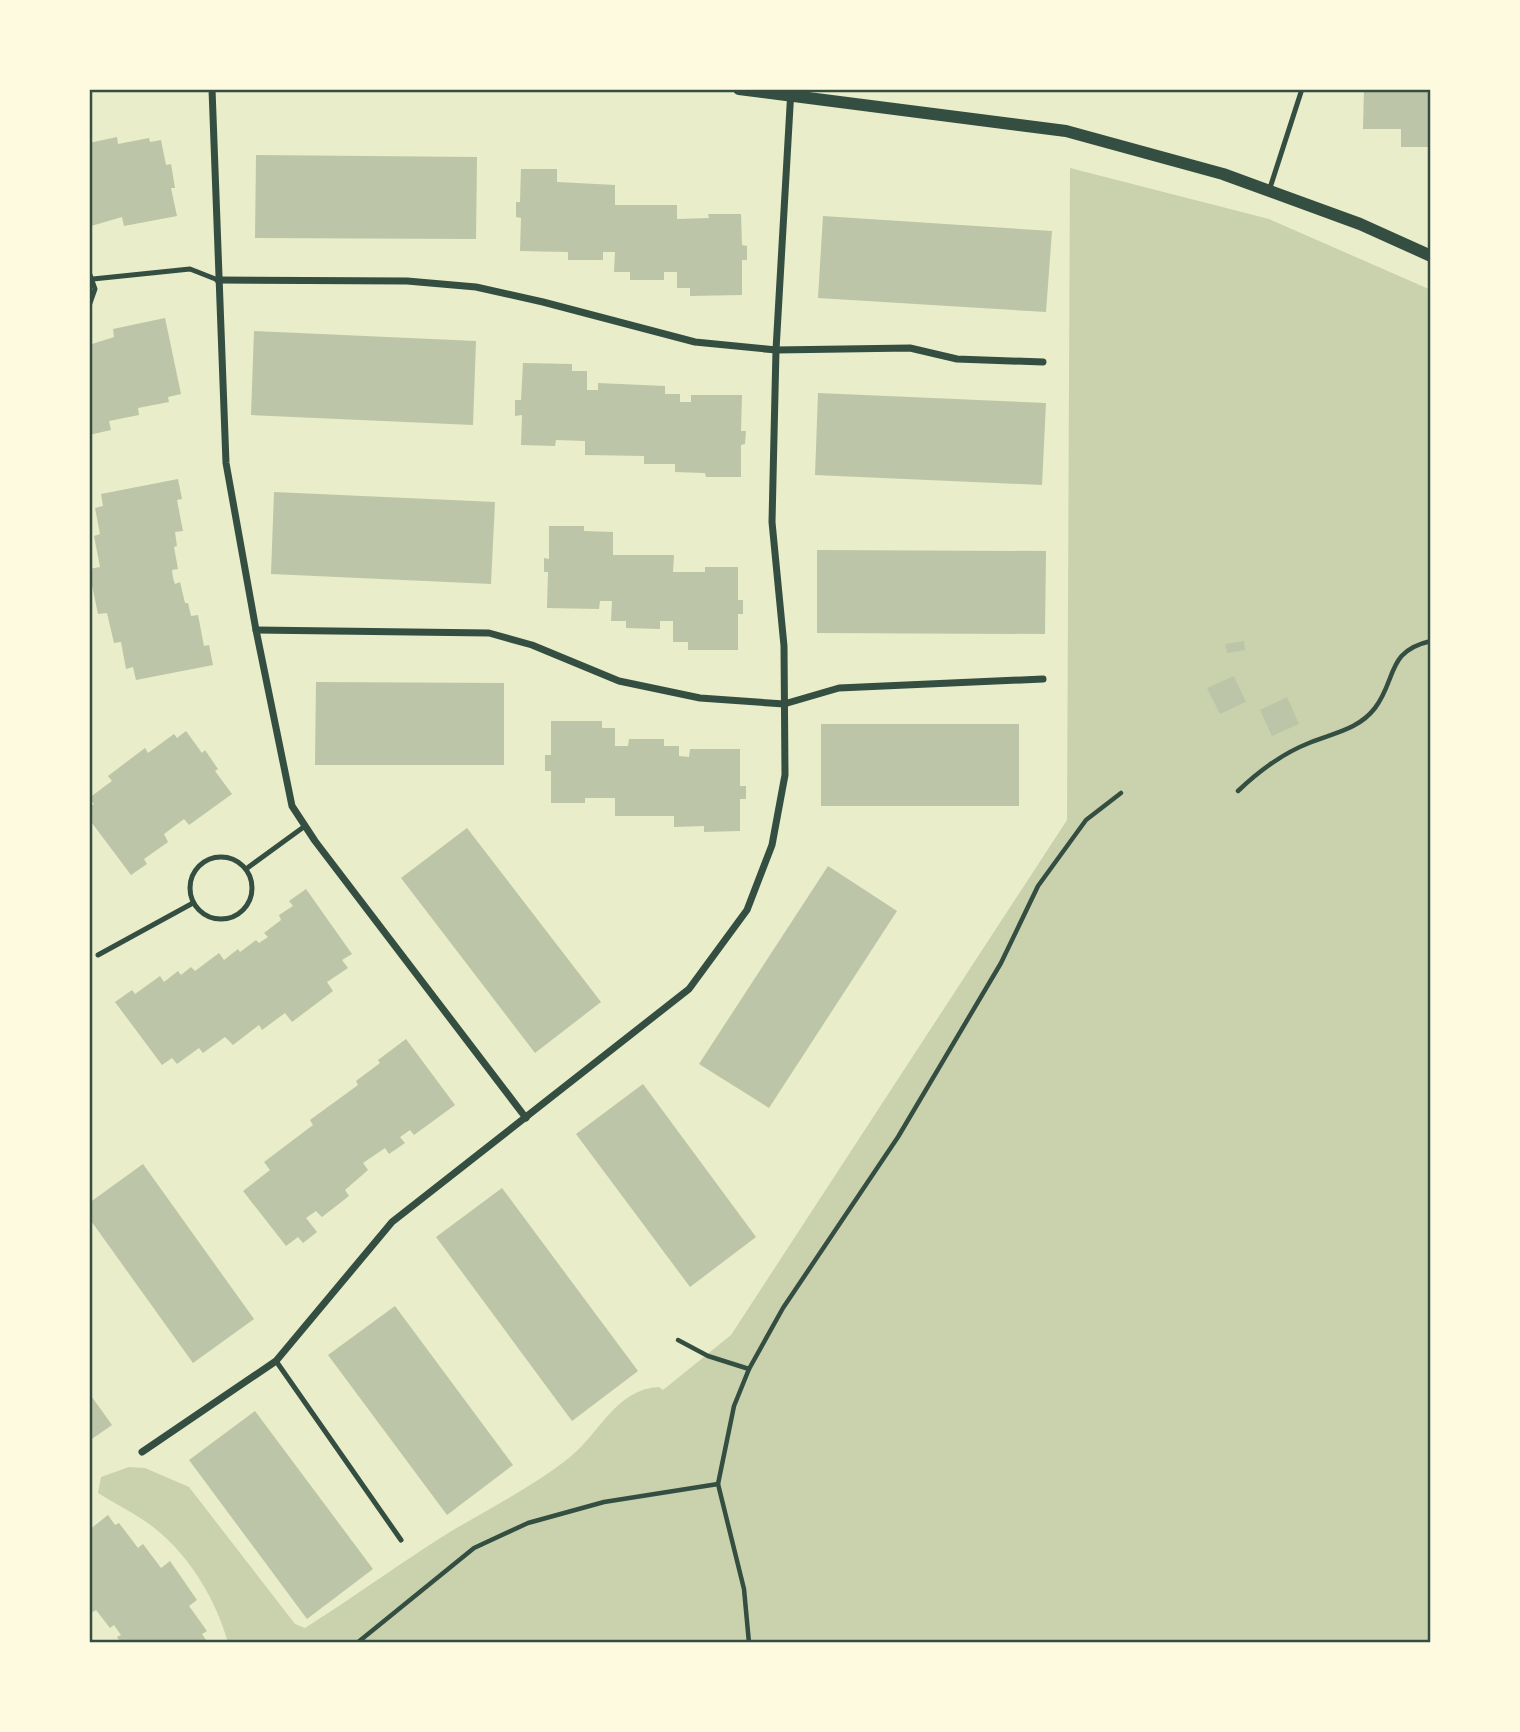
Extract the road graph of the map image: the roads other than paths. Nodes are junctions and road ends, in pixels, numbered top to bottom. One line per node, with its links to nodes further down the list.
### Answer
1 (212, 89): 9 (street)
2 (739, 89): 4 (street)
3 (1302, 89): 5 (lane)
4 (791, 93): 5 (street); 11 (street)
5 (1269, 191): 6 (street)
6 (1431, 256)
7 (89, 272): 8 (lane)
8 (93, 279): 9 (lane); 10 (lane)
9 (218, 280): 11 (street); 13 (street)
10 (89, 306)
11 (776, 351): 12 (street); 15 (street)
12 (1043, 362)
13 (256, 631): 15 (street); 16 (street)
14 (1043, 679): 15 (street)
15 (784, 704): 20 (street)
16 (305, 826): 17 (lane); 20 (street)
17 (246, 869): 18 (lane); 18 (lane)
18 (194, 903): 19 (lane)
19 (98, 955)
20 (526, 1118): 21 (street)
21 (276, 1361): 22 (street); 23 (lane)
22 (142, 1452)
23 (401, 1540)

